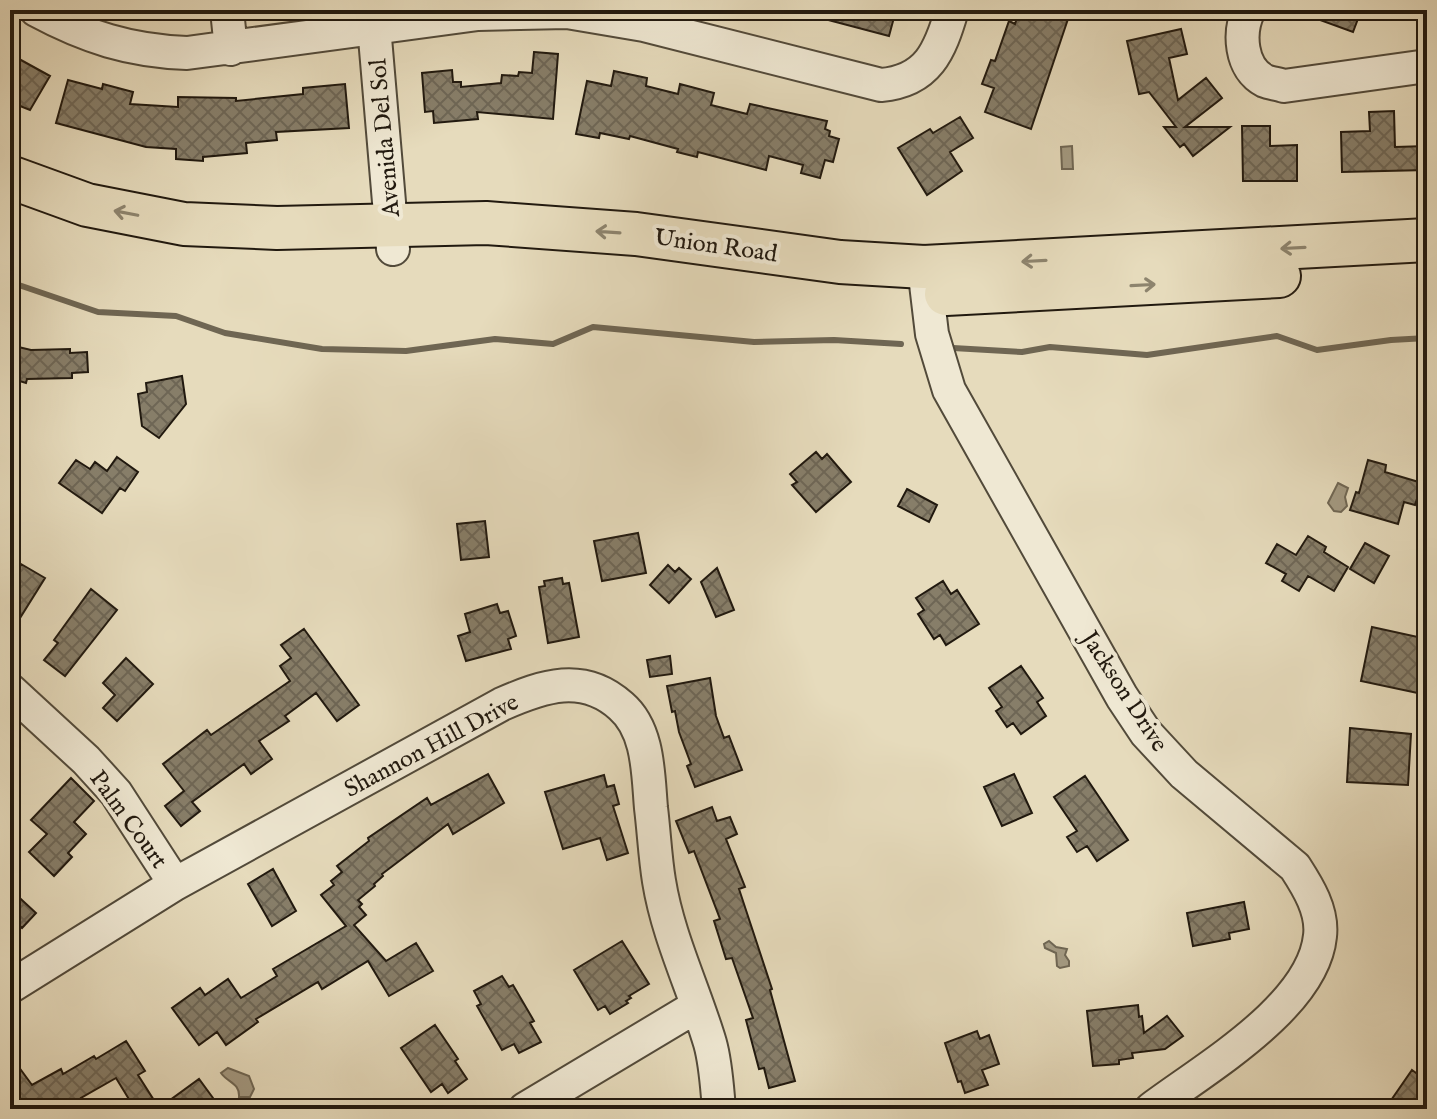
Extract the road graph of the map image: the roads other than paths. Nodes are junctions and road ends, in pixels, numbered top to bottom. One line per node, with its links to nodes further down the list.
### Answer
1 (36, 10): 7 (street)
2 (227, 10): 7 (street)
3 (952, 10): 5 (street)
4 (1249, 10): 8 (street)
5 (583, 12): 6 (street)
6 (374, 26): 7 (street); 11 (street, Avenida Del Sol)
7 (231, 49)
8 (1427, 66)
9 (10, 177): 11 (main road, Union Road, one-way to 9)
10 (10, 206): 11 (main road, Union Road)
11 (392, 236): 14 (main road, Union Road)
12 (1427, 240): 14 (main road, Union Road, one-way to 14)
13 (1427, 267): 14 (main road, Union Road, one-way to 13)
14 (926, 281): 21 (street, Jackson Drive)
15 (10, 690): 16 (street, Palm Court)
16 (175, 884): 17 (street, Shannon Hill Drive); 18 (street, Shannon Hill Drive)
17 (10, 987)
18 (697, 1006): 19 (street); 20 (street, Shannon Hill Drive)
19 (525, 1109)
20 (719, 1109)
21 (1151, 1109)

